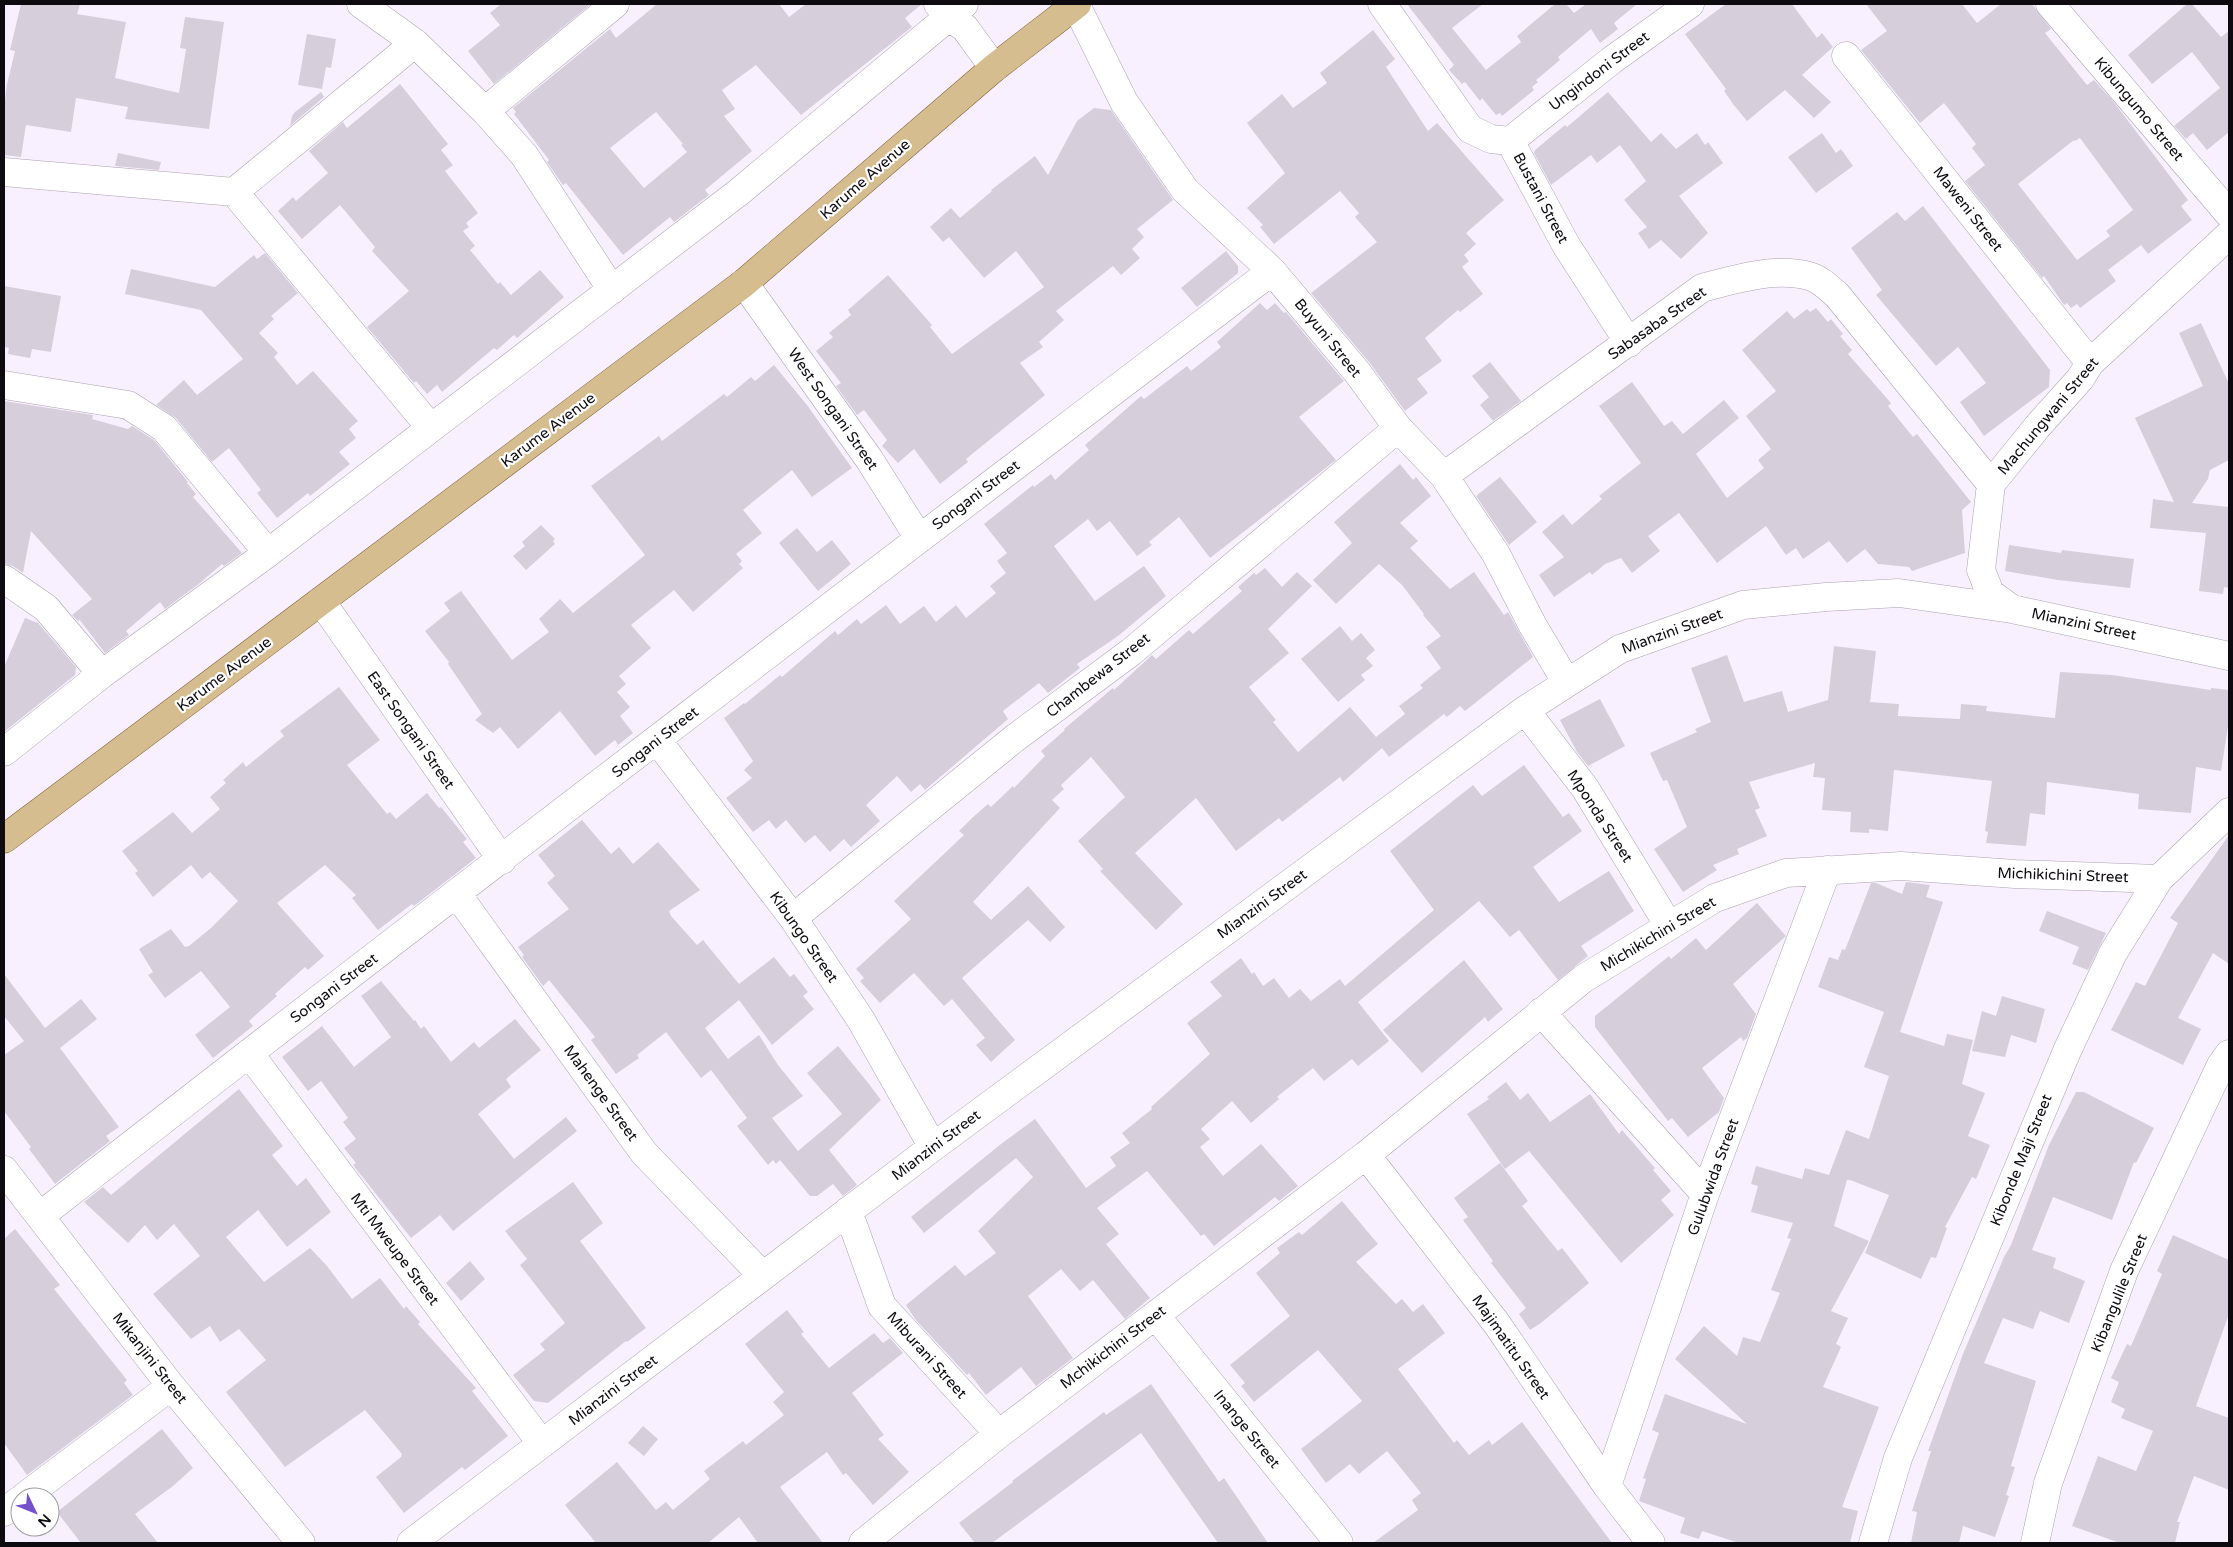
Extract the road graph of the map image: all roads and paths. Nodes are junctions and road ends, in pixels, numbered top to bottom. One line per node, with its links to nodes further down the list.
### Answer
1 (362, 4): 8 (street)
2 (615, 4): 11 (street)
3 (1076, 4): 10 (main road, Karume Avenue); 17 (street, Buyuni Street)
4 (1382, 4): 12 (street, Bustani Street)
5 (1690, 4): 12 (street, Ungindoni Street)
6 (2050, 4): 15 (street, Kibungumo Street)
7 (954, 13): 10 (street); 19 (street)
8 (415, 43): 11 (street); 14 (street)
9 (1846, 56): 21 (street, Maweni Street)
10 (988, 60): 18 (main road, Karume Avenue)
11 (485, 111): 19 (street)
12 (1510, 141): 20 (street, Bustani Street)
13 (4, 172): 14 (street)
14 (234, 192): 23 (street)
15 (2229, 214)
16 (2229, 235): 21 (street, Machungwani Street)
17 (1272, 271): 24 (street, Buyuni Street); 27 (street, Songani Street)
18 (744, 283): 27 (street, West Songani Street); 30 (main road, Karume Avenue)
19 (612, 290): 23 (street)
20 (1629, 343): 25 (street, Sabasaba Street); 26 (street, Sabasaba Street)
21 (2090, 362): 26 (street, Machungwani Street)
22 (4, 385): 28 (street)
23 (431, 428): 28 (street)
24 (1398, 428): 25 (street, Buyuni Street); 44 (street, Chambewa Street)
25 (1444, 476): 34 (street, Buyuni Street)
26 (1991, 484): 31 (street, Machungwani Street)
27 (919, 538): 36 (street, Songani Street)
28 (268, 552): 33 (street)
29 (4, 579): 33 (street)
30 (321, 601): 39 (main road, Karume Avenue); 40 (street, East Songani Street)
31 (2012, 609): 32 (street, Mianzini Street); 34 (street, Mianzini Street)
32 (2229, 656)
33 (102, 674): 37 (street)
34 (1567, 683): 35 (street, Mianzini Street)
35 (1525, 710): 45 (street, Mponda Street); 49 (street, Mianzini Street)
36 (657, 740): 40 (street, Songani Street); 44 (street, Kibungo Street)
37 (4, 752)
38 (2229, 812): 42 (street, Kibonde Maji Street)
39 (4, 839)
40 (502, 860): 43 (street, Songani Street)
41 (1827, 870): 42 (street, Michikichini Street); 45 (street, Michikichini Street); 52 (street, Gulubwida Street)
42 (2159, 879): 67 (street, Kibonde Maji Street)
43 (457, 894): 47 (street, Songani Street); 55 (street, Mahenge Street)
44 (793, 918): 49 (street, Kibungo Street)
45 (1669, 926): 46 (street, Michikichini Street)
46 (1541, 1012): 50 (street, Michikichini Street); 52 (street)
47 (249, 1053): 54 (street, Songani Street); 59 (street, Mti Mweupe Street)
48 (2229, 1054): 68 (street, Kibangulile Street)
49 (933, 1147): 53 (street, Mianzini Street)
50 (1366, 1154): 56 (street, Mchikichini Street); 60 (street, Majimatitu Street)
51 (4, 1170): 54 (street, Mikanjini Street)
52 (1705, 1194): 60 (street, Gulubwida Street)
53 (848, 1211): 55 (street, Mianzini Street); 58 (street, Miburani Street)
54 (40, 1216): 57 (street, Mikanjini Street)
55 (763, 1276): 59 (street, Mianzini Street)
56 (1156, 1316): 58 (street, Mchikichini Street); 65 (street, Inange Street)
57 (171, 1386): 61 (street); 62 (street, Mikanjini Street)
58 (999, 1434): 64 (street, Mchikichini Street)
59 (542, 1444): 63 (street, Mianzini Street)
60 (1607, 1486): 66 (street, Majimatitu Street)
61 (37, 1487)
62 (301, 1543)
63 (411, 1543)
64 (863, 1543)
65 (1339, 1543)
66 (1651, 1543)
67 (1873, 1543)
68 (2035, 1543)

